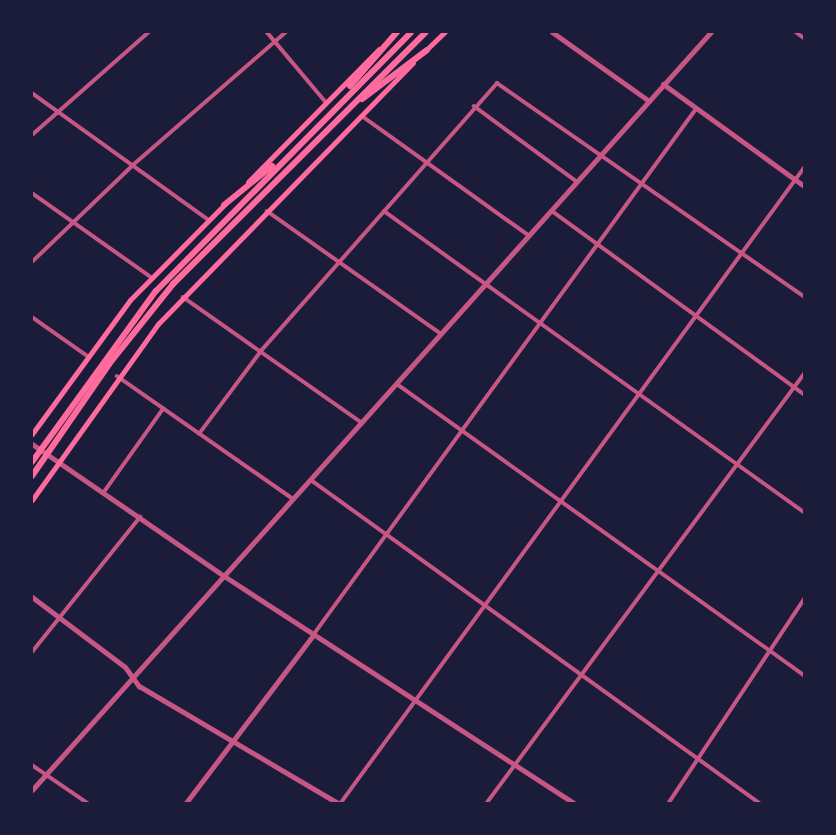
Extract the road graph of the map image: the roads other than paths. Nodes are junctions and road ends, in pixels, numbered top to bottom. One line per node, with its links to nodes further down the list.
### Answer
1 (149, 32): 21 (street)
2 (267, 32): 12 (street)
3 (286, 32): 12 (street)
4 (396, 32): 17 (main road); 20 (highway)
5 (411, 32): 20 (highway)
6 (426, 32): 22 (highway)
7 (445, 32): 13 (main road)
8 (552, 32): 16 (street)
9 (711, 32): 14 (street)
10 (796, 32): 11 (street)
11 (804, 38)
12 (275, 41): 17 (street); 28 (street)
13 (427, 50): 22 (highway); 23 (main road)
14 (663, 84): 16 (street); 19 (street)
15 (32, 93): 21 (street)
16 (649, 101): 25 (street)
17 (327, 103): 35 (main road)
18 (474, 106): 25 (street); 27 (street); 32 (street)
19 (696, 108): 30 (street); 31 (street)
20 (329, 111): 26 (highway)
21 (58, 112): 24 (street); 28 (street)
22 (341, 116): 68 (highway)
23 (362, 116): 27 (street); 36 (main road)
24 (32, 135)
25 (601, 155): 31 (street); 32 (street)
26 (286, 157): 35 (highway); 68 (highway)
27 (426, 161): 37 (street); 41 (street)
28 (133, 165): 39 (street); 40 (street)
29 (804, 168): 30 (street)
30 (796, 179): 33 (street); 43 (street)
31 (644, 181): 42 (street); 43 (street)
32 (578, 183): 38 (street)
33 (804, 186)
34 (32, 193): 40 (street)
35 (224, 205): 39 (main road)
36 (267, 211): 45 (street); 49 (main road)
37 (384, 211): 45 (street); 47 (street)
38 (552, 211): 41 (street); 42 (street)
39 (209, 220): 46 (main road)
40 (73, 222): 44 (street); 46 (street)
41 (530, 236): 47 (street)
42 (597, 246): 51 (street); 52 (street)
43 (744, 252): 48 (street); 51 (street)
44 (32, 262)
45 (339, 263): 53 (street); 54 (street)
46 (151, 277): 55 (main road)
47 (487, 283): 52 (street); 53 (street)
48 (804, 296)
49 (183, 297): 54 (street); 57 (main road)
50 (32, 317): 55 (street)
51 (697, 317): 59 (street); 60 (street)
52 (543, 322): 60 (street); 64 (street)
53 (441, 334): 58 (street)
54 (261, 351): 63 (street); 66 (street)
55 (86, 355): 65 (main road)
56 (804, 374): 59 (street)
57 (117, 376): 62 (street); 69 (main road)
58 (397, 384): 63 (street); 64 (street)
59 (795, 387): 61 (street); 71 (street)
60 (642, 394): 71 (street); 77 (street)
61 (804, 394)
62 (163, 409): 66 (street); 74 (street)
63 (362, 423): 73 (street)
64 (465, 431): 77 (street); 80 (street)
65 (32, 434)
66 (199, 435): 76 (street)
67 (32, 444): 68 (street)
68 (44, 452): 69 (street); 70 (highway); 72 (highway)
69 (58, 461): 74 (street); 75 (main road)
70 (32, 462)
71 (740, 465): 78 (street); 81 (street)
72 (32, 476)
73 (311, 480): 76 (street); 80 (street)
74 (103, 492): 79 (street)
75 (32, 499)
76 (294, 499): 82 (street)
77 (562, 503): 81 (street); 85 (street)
78 (804, 512)
79 (140, 517): 82 (street); 86 (street)
80 (389, 537): 85 (street); 87 (street)
81 (660, 573): 88 (street); 91 (street)
82 (224, 576): 87 (street); 92 (street)
83 (32, 597): 86 (street)
84 (804, 599): 88 (street)
85 (487, 607): 91 (street); 93 (street)
86 (60, 618): 89 (street); 92 (street)
87 (314, 634): 93 (street); 94 (street)
88 (770, 650): 90 (street); 95 (street)
89 (32, 652)
90 (804, 675)
91 (585, 676): 95 (street); 96 (street)
92 (132, 677): 94 (street); 98 (street)
93 (418, 699): 96 (street); 102 (street)
94 (232, 743): 101 (street); 102 (street)
95 (699, 758): 105 (street); 106 (street)
96 (516, 764): 103 (street); 104 (street)
97 (32, 765): 98 (street)
98 (45, 776): 99 (street); 100 (street)
99 (32, 790)
100 (89, 803)
101 (185, 803)
102 (340, 803)
103 (486, 803)
104 (575, 803)
105 (668, 803)
106 (761, 803)

